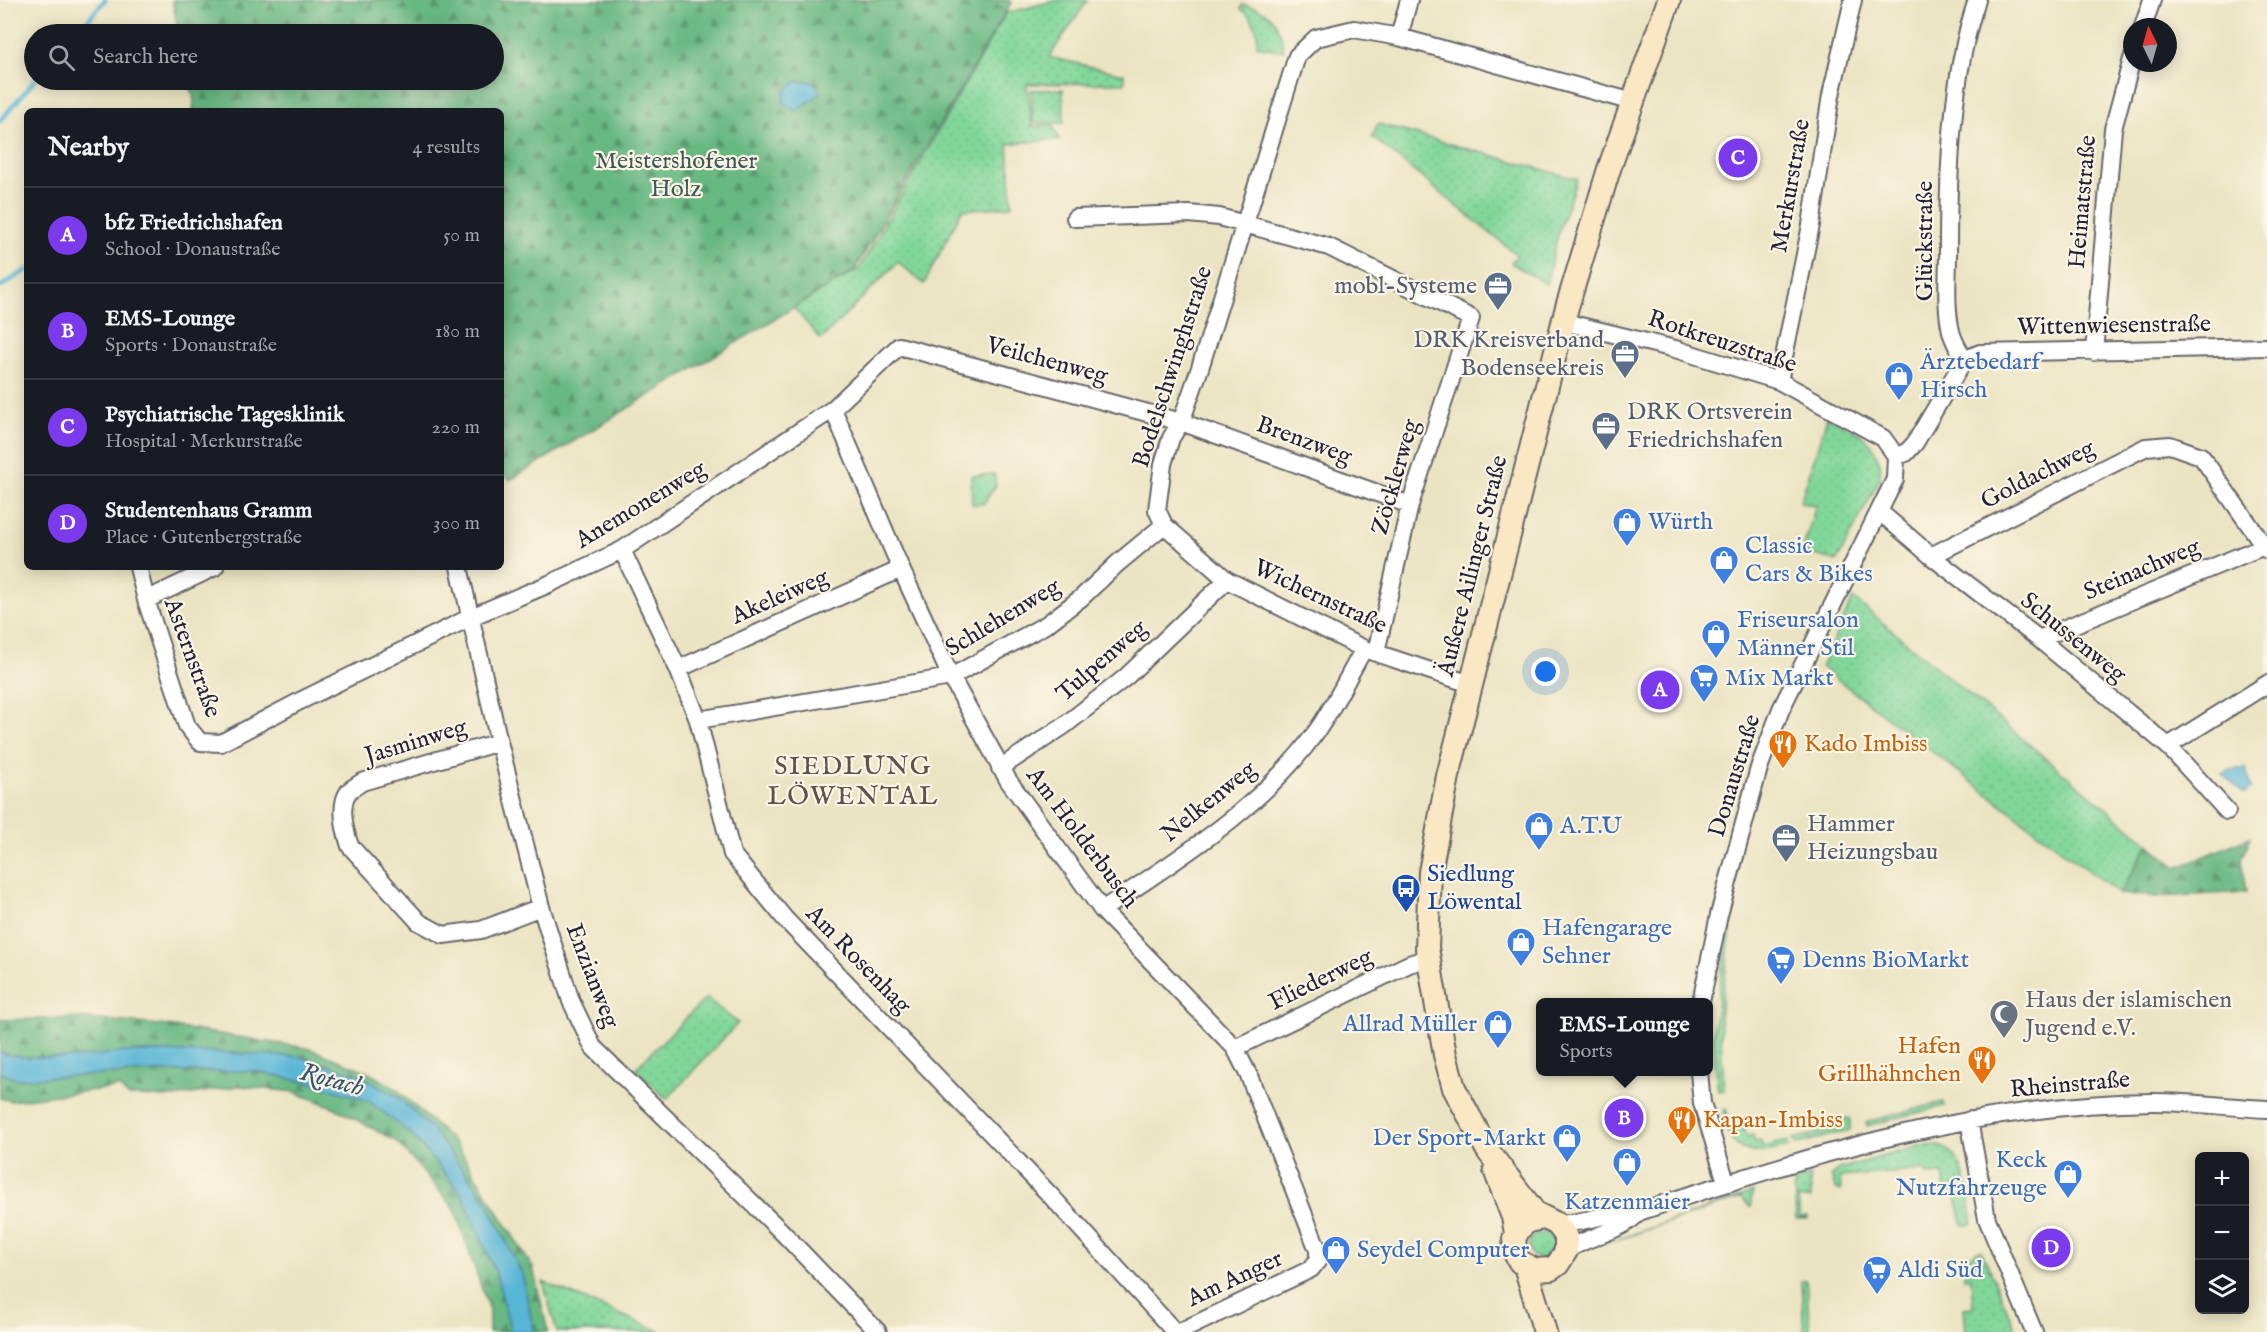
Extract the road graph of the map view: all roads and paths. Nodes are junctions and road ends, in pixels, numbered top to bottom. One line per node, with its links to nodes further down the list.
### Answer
1 (1409, 0): 7 (street)
2 (1669, 0): 9 (main road, Äußere Ailinger Straße)
3 (1853, 0): 17 (street, Merkurstraße)
4 (1977, 0): 16 (street, Glückstraße)
5 (2152, 0): 6 (street)
6 (2146, 18)
7 (1399, 37): 9 (street, Bodelschwinghstraße); 11 (street, Bodelschwinghstraße)
8 (2128, 72): 15 (street, Heimatstraße)
9 (1633, 102): 12 (main road, Äußere Ailinger Straße)
10 (1075, 218): 11 (street)
11 (1244, 224): 19 (street, Bodelschwinghstraße); 21 (street, Zöcklerweg)
12 (1564, 322): 17 (street, Rotkreuzstraße); 38 (main road, Äußere Ailinger Straße)
13 (899, 346): 18 (street, Anemonenweg); 19 (street, Veilchenweg)
14 (2267, 347): 15 (street, Wittenwiesenstraße)
15 (2094, 352): 16 (street, Wittenwiesenstraße)
16 (1964, 360): 20 (street)
17 (1779, 381): 20 (street, Rotkreuzstraße)
18 (833, 409): 25 (street, Anemonenweg); 27 (street, Am Holderbusch)
19 (1181, 422): 21 (street, Brenzweg); 23 (street, Bodelschwinghstraße)
20 (1896, 456): 22 (street, Donaustraße)
21 (1410, 505): 35 (street, Zöcklerweg)
22 (1880, 512): 26 (street, Schussenweg); 49 (street, Donaustraße)
23 (1164, 525): 31 (street, Wichernstraße); 37 (street, Schlehenweg)
24 (2266, 548): 26 (street, Goldachweg); 34 (street, Steinachweg)
25 (622, 550): 33 (street, Anemonenweg); 36 (street, Am Rosenhag)
26 (1931, 556): 34 (street, Schussenweg)
27 (901, 569): 36 (street, Akeleiweg); 37 (street, Am Holderbusch)
28 (139, 570): 32 (street, Asternstraße)
29 (209, 570): 32 (street)
30 (460, 570): 33 (street, Enzianweg)
31 (1227, 580): 35 (street, Wichernstraße); 44 (street, Tulpenweg)
32 (146, 600): 42 (street, Asternstraße)
33 (471, 617): 41 (street, Enzianweg); 42 (street, Anemonenweg)
34 (2039, 639): 43 (street, Schussenweg)
35 (1370, 650): 38 (street, Wichernstraße); 47 (street, Nelkenweg)
36 (678, 669): 40 (street, Am Rosenhag)
37 (951, 677): 40 (street, Schlehenweg); 44 (street, Am Holderbusch)
38 (1471, 683): 48 (main road, Äußere Ailinger Straße)
39 (2267, 684): 43 (street)
40 (698, 720): 64 (street, Am Rosenhag)
41 (499, 742): 46 (street, Enzianweg); 46 (street, Jasminweg)
42 (221, 743)
43 (2168, 746): 45 (street, Schussenweg)
44 (1000, 768): 47 (street, Am Holderbusch)
45 (2227, 811)
46 (541, 907): 63 (street, Enzianweg)
47 (1102, 910): 50 (street, Am Holderbusch)
48 (1429, 958): 50 (street, Fliederweg); 54 (main road, Äußere Ailinger Straße)
49 (1702, 998)
50 (1235, 1048): 61 (street, Am Holderbusch)
51 (1699, 1076): 55 (street)
52 (2267, 1109): 53 (street, Rheinstraße)
53 (1968, 1120): 55 (street, Rheinstraße); 65 (street)
54 (1488, 1151): 57 (main road); 58 (main road)
55 (1726, 1182): 56 (street, Rheinstraße)
56 (1638, 1212): 57 (street, Rheinstraße); 59 (street, Rheinstraße)
57 (1550, 1221): 58 (main road); 59 (main road)
58 (1516, 1233): 60 (main road)
59 (1562, 1257): 60 (main road); 62 (main road)
60 (1525, 1266): 62 (main road)
61 (1311, 1269): 64 (street, Am Anger)
62 (1545, 1330)
63 (878, 1332)
64 (1177, 1332)
65 (2034, 1332)

